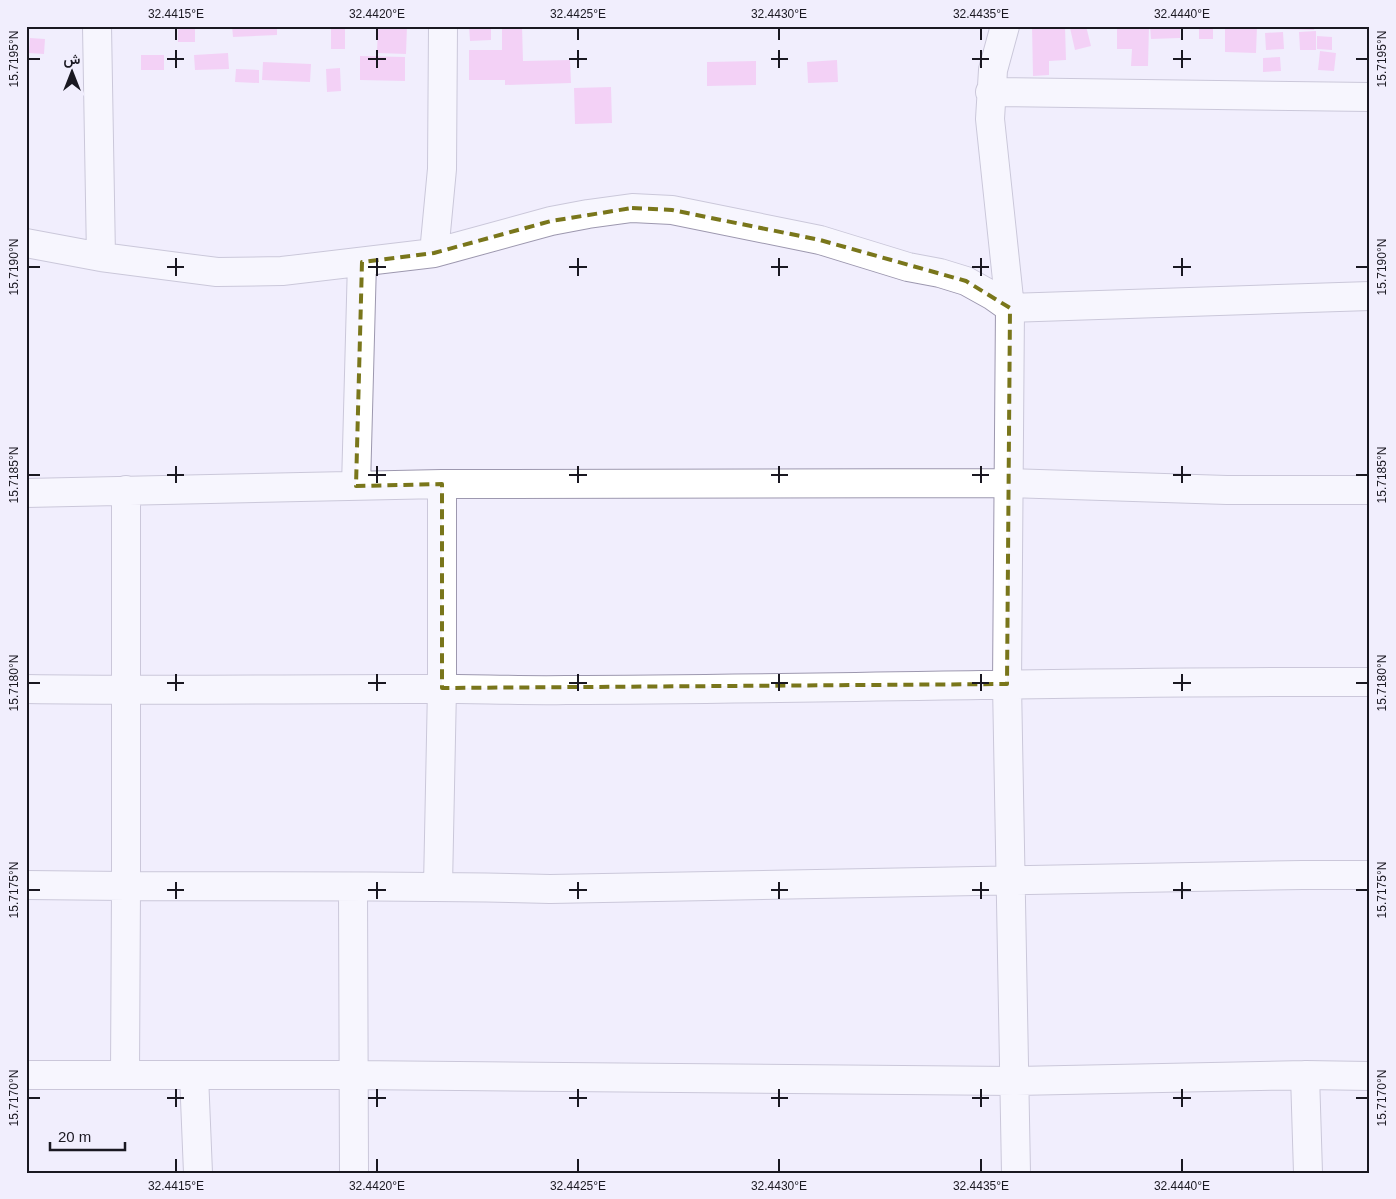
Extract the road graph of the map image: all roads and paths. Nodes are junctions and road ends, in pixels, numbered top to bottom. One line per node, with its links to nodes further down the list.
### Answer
1 (97, 26): 8 (street)
2 (443, 26): 7 (street)
3 (1005, 26): 4 (street)
4 (990, 92): 5 (street); 11 (street)
5 (1370, 97)
6 (26, 243): 8 (street)
7 (434, 253): 9 (street); 11 (street)
8 (101, 257): 9 (street)
9 (362, 262): 14 (street)
10 (1370, 296): 11 (street)
11 (1010, 308): 12 (street)
12 (1008, 483): 13 (street); 16 (street); 19 (street)
13 (442, 484): 14 (street); 20 (street)
14 (356, 486): 15 (street)
15 (126, 490): 17 (street); 22 (street)
16 (1370, 490)
17 (26, 493)
18 (1370, 682): 19 (street)
19 (1007, 684): 20 (street); 24 (street)
20 (442, 688): 22 (street); 27 (street)
21 (26, 689): 22 (street)
22 (126, 691): 26 (street)
23 (1370, 875): 24 (street)
24 (1010, 880): 27 (street); 35 (street)
25 (26, 885): 26 (street)
26 (126, 886): 28 (street); 30 (street)
27 (438, 886): 28 (street)
28 (353, 887): 32 (street)
29 (26, 1075): 30 (street)
30 (125, 1075): 31 (street)
31 (194, 1075): 32 (street); 36 (street)
32 (353, 1075): 35 (street); 37 (street)
33 (1305, 1075): 34 (street); 35 (street); 39 (street)
34 (1370, 1076)
35 (1014, 1082): 38 (street)
36 (198, 1173)
37 (354, 1173)
38 (1016, 1173)
39 (1308, 1173)

